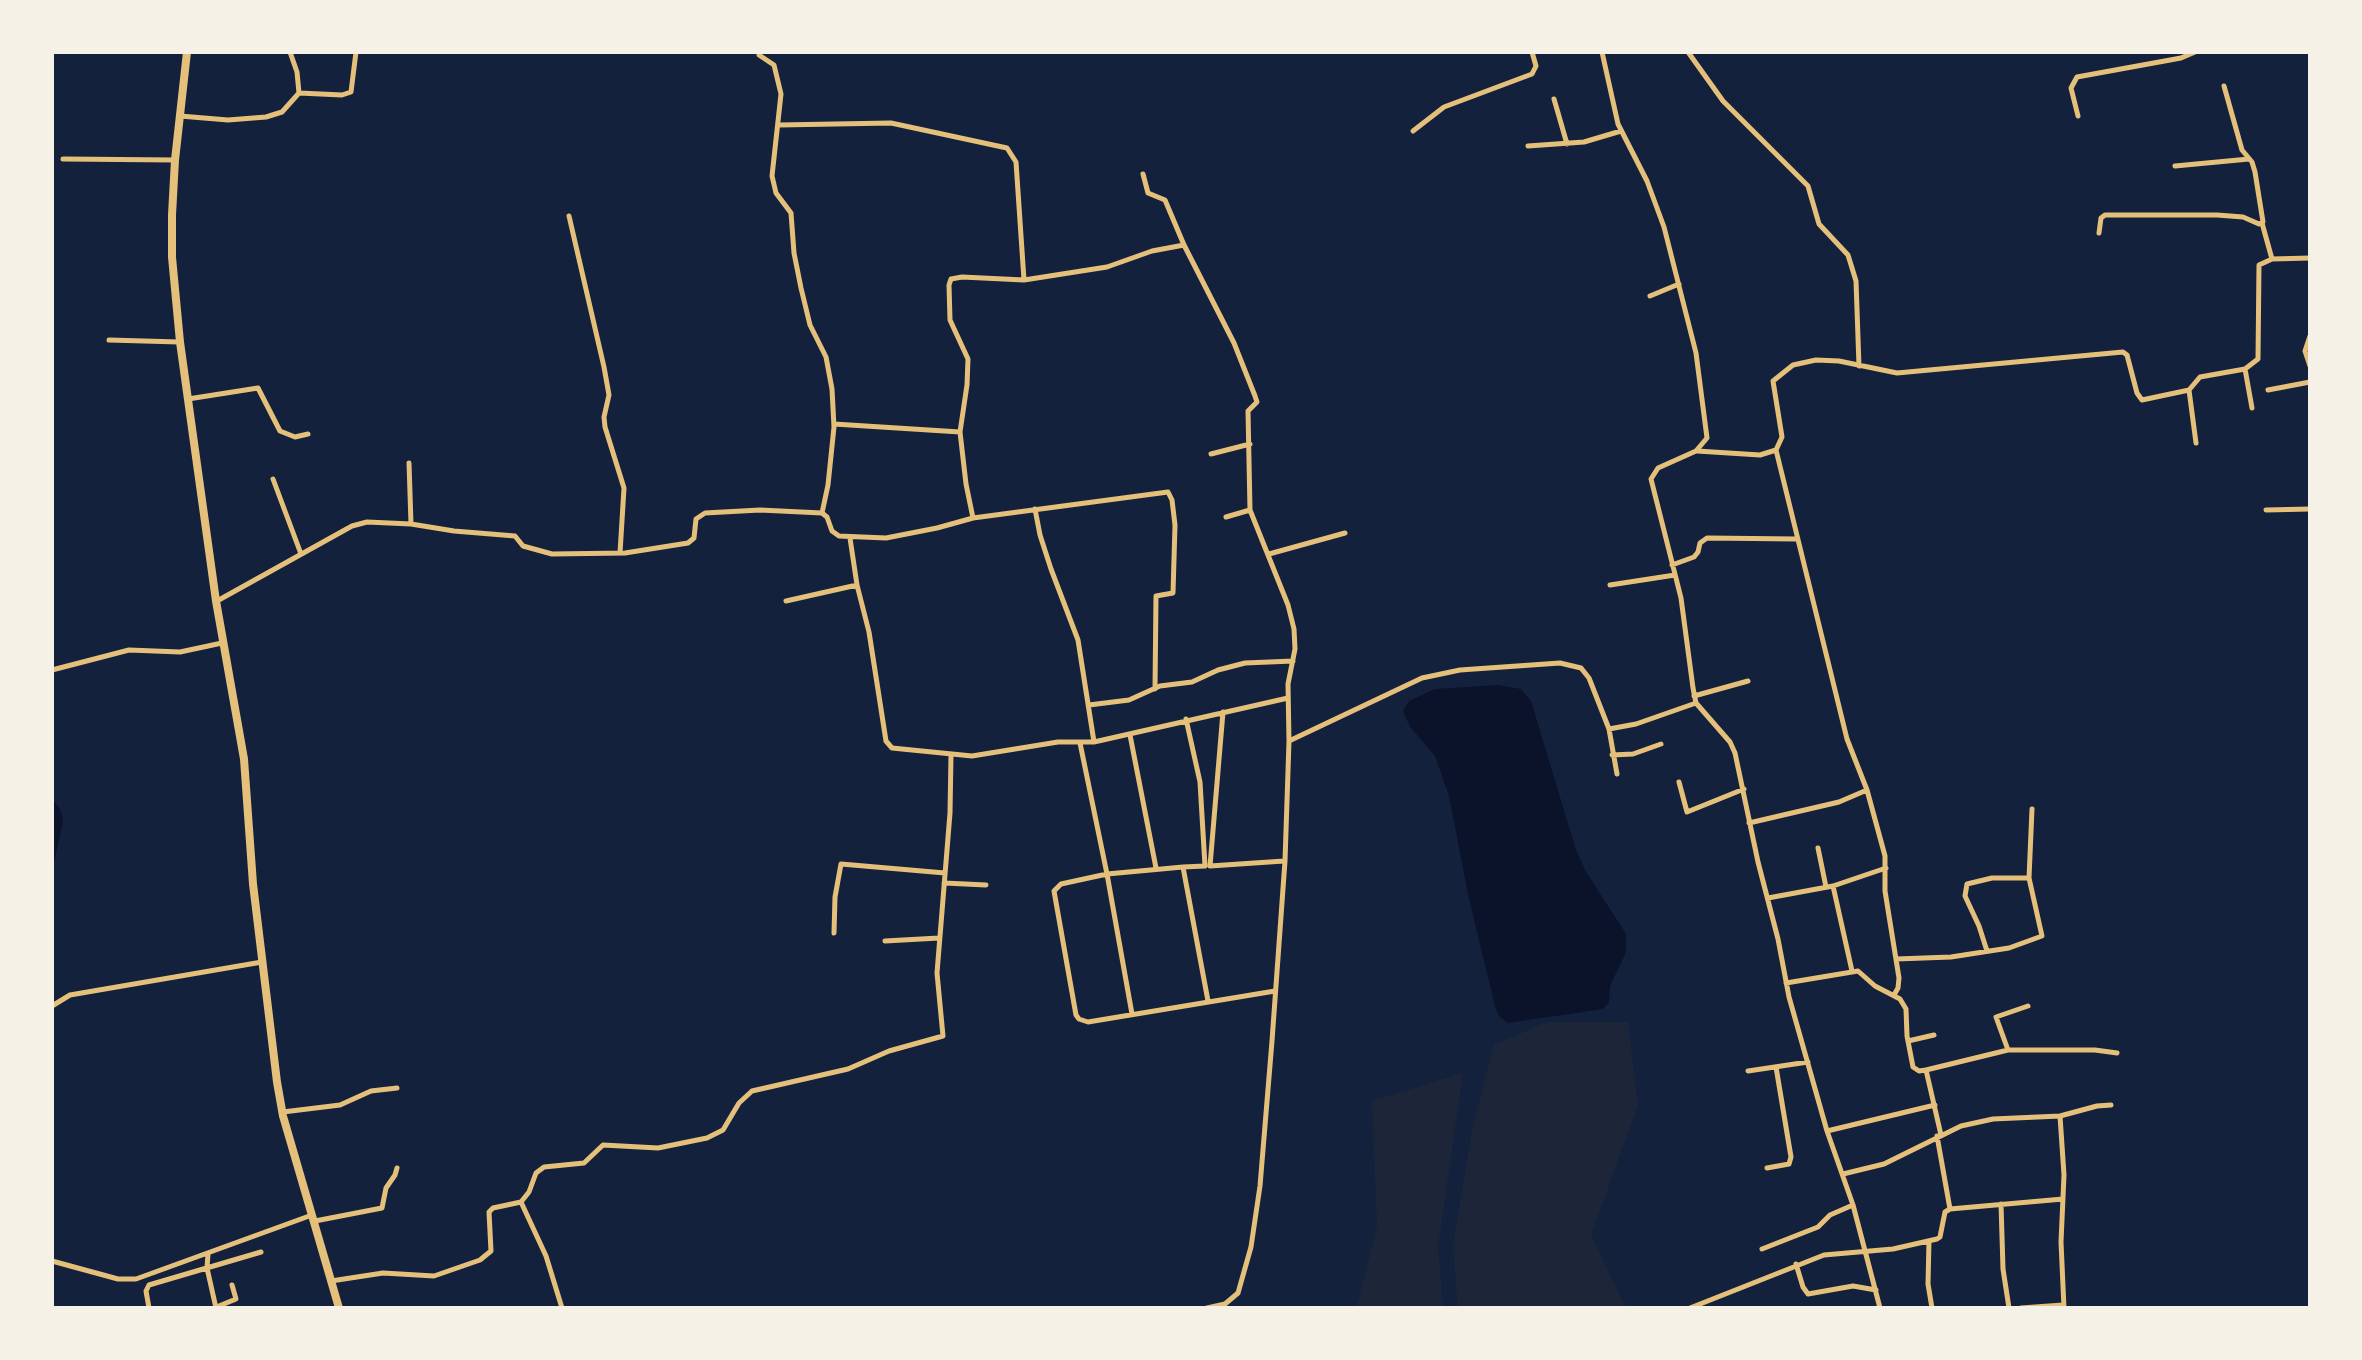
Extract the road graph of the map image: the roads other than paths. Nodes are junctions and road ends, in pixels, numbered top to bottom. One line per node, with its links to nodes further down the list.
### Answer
1 (187, 52): 12 (main road)
2 (290, 52): 10 (street)
3 (356, 52): 10 (street)
4 (759, 52): 14 (street)
5 (1532, 52): 16 (street)
6 (1602, 52): 15 (street)
7 (1688, 52): 36 (street)
8 (2195, 52): 13 (street)
9 (2224, 86): 20 (street)
10 (299, 93): 12 (street)
11 (1554, 99): 17 (street)
12 (180, 116): 21 (main road)
13 (2078, 116)
14 (779, 125): 30 (street); 44 (street)
15 (1621, 130): 17 (street); 31 (street)
16 (1413, 131)
17 (1567, 145): 18 (street)
18 (1528, 146)
19 (63, 159): 21 (street)
20 (2250, 159): 22 (street); 25 (street)
21 (175, 160): 35 (main road)
22 (2175, 166)
23 (1143, 174): 27 (street)
24 (569, 216): 65 (street)
25 (2262, 223): 26 (street); 29 (street)
26 (2099, 233)
27 (1184, 245): 30 (street); 48 (street)
28 (2310, 258): 29 (street)
29 (2272, 259): 38 (street)
30 (1024, 280): 45 (street)
31 (1679, 284): 32 (street); 50 (street)
32 (1650, 296)
33 (2310, 336): 37 (street)
34 (109, 340): 35 (street)
35 (180, 342): 42 (main road)
36 (1859, 366): 40 (street); 49 (street)
37 (2310, 366)
38 (2245, 369): 40 (street); 43 (street)
39 (2310, 382): 41 (street)
40 (2189, 390): 47 (street)
41 (2268, 390)
42 (188, 399): 46 (street); 72 (main road)
43 (2252, 408)
44 (834, 424): 45 (street); 58 (street)
45 (960, 432): 60 (street)
46 (308, 434)
47 (2196, 443)
48 (1250, 444): 51 (street); 56 (street)
49 (1776, 450): 50 (street); 64 (street)
50 (1696, 451): 68 (street)
51 (1211, 454)
52 (409, 463): 61 (street)
53 (273, 479): 66 (street)
54 (1035, 509): 60 (street); 78 (street); 82 (street)
55 (2310, 509): 57 (street)
56 (1250, 510): 59 (street); 67 (street)
57 (2266, 510)
58 (822, 513): 63 (street); 65 (street)
59 (1226, 517)
60 (973, 518): 63 (street)
61 (411, 524): 65 (street); 66 (street)
62 (1345, 533): 67 (street)
63 (850, 538): 70 (street)
64 (1796, 539): 68 (street); 96 (street)
65 (620, 553)
66 (301, 554): 72 (street)
67 (1269, 554): 75 (street)
68 (1672, 565): 69 (street)
69 (1675, 575): 71 (street); 79 (street)
70 (857, 585): 73 (street); 91 (street)
71 (1610, 585)
72 (216, 601): 74 (main road)
73 (786, 601)
74 (222, 643): 76 (street); 117 (main road)
75 (1293, 661): 78 (street); 80 (street)
76 (52, 670)
77 (1748, 681): 79 (street)
78 (1155, 689): 82 (street)
79 (1694, 696): 81 (street)
80 (1288, 698): 83 (street); 87 (street)
81 (1696, 703): 85 (street); 95 (street)
82 (1089, 705): 88 (street)
83 (1223, 712): 84 (street); 101 (street)
84 (1186, 719): 86 (street); 101 (street)
85 (1609, 729): 87 (street); 92 (street)
86 (1130, 735): 88 (street); 103 (street)
87 (1289, 741): 100 (street)
88 (1094, 742): 89 (street)
89 (1080, 743): 91 (street); 106 (street)
90 (1661, 744): 92 (street)
91 (951, 755): 105 (street)
92 (1612, 755): 93 (street)
93 (1617, 774)
94 (1679, 782): 95 (street)
95 (1744, 789): 98 (street)
96 (1867, 790): 98 (street); 104 (street)
97 (2032, 809): 107 (street)
98 (1749, 823): 111 (street)
99 (1818, 848): 110 (street)
100 (1285, 861): 101 (street); 120 (street)
101 (1208, 866): 102 (street)
102 (1183, 867): 103 (street); 122 (street)
103 (1156, 868): 106 (street)
104 (1886, 868): 110 (street); 116 (street)
105 (945, 873): 108 (street); 112 (street)
106 (1107, 874): 125 (street); 125 (street)
107 (2029, 878): 115 (street); 115 (street)
108 (944, 883): 109 (street); 113 (street)
109 (986, 885)
110 (1830, 886): 111 (street); 118 (street)
111 (1768, 898): 119 (street)
112 (834, 933)
113 (939, 938): 114 (street); 145 (street)
114 (885, 941)
115 (1987, 951): 116 (street)
116 (1896, 959): 121 (street)
117 (262, 962): 123 (street); 137 (main road)
118 (1852, 971): 119 (street); 121 (street)
119 (1786, 983): 130 (street)
120 (1275, 991): 122 (street); 161 (street)
121 (1894, 995): 127 (street)
122 (1208, 1001): 125 (street)
123 (52, 1006)
124 (2028, 1006): 128 (street)
125 (1132, 1014)
126 (1934, 1035): 127 (street)
127 (1908, 1041): 132 (street)
128 (2008, 1050): 129 (street); 132 (street)
129 (2117, 1053)
130 (1808, 1062): 131 (street); 139 (street)
131 (1776, 1067): 133 (street); 142 (street)
132 (1926, 1070): 135 (street)
133 (1748, 1071)
134 (397, 1088): 137 (street)
135 (1935, 1105): 139 (street); 140 (street)
136 (2111, 1105): 138 (street)
137 (283, 1112): 149 (main road)
138 (2060, 1116): 140 (street); 144 (street)
139 (1827, 1131): 143 (street)
140 (1939, 1136): 143 (street); 148 (street)
141 (397, 1168): 149 (street)
142 (1767, 1168)
143 (1843, 1174): 147 (street)
144 (2063, 1199): 146 (street); 162 (street)
145 (521, 1202): 158 (street); 166 (street)
146 (2001, 1204): 148 (street); 171 (street)
147 (1853, 1205): 151 (street); 152 (street)
148 (1950, 1209): 150 (street)
149 (314, 1218): 154 (street); 158 (main road)
150 (1929, 1241): 152 (street); 170 (street)
151 (1762, 1249)
152 (1865, 1251): 156 (street); 160 (street)
153 (261, 1252): 157 (street)
154 (208, 1253): 155 (street); 157 (street)
155 (52, 1261)
156 (1796, 1264): 160 (street); 168 (street)
157 (207, 1268): 163 (street); 164 (street)
158 (331, 1281): 165 (main road)
159 (232, 1285): 164 (street)
160 (1876, 1290): 169 (street)
161 (1225, 1306): 167 (street)
162 (2064, 1306): 172 (street)
163 (149, 1308)
164 (215, 1308)
165 (339, 1308)
166 (562, 1308)
167 (1207, 1308)
168 (1690, 1308)
169 (1880, 1308)
170 (1932, 1308)
171 (2009, 1308)
172 (2021, 1308)

